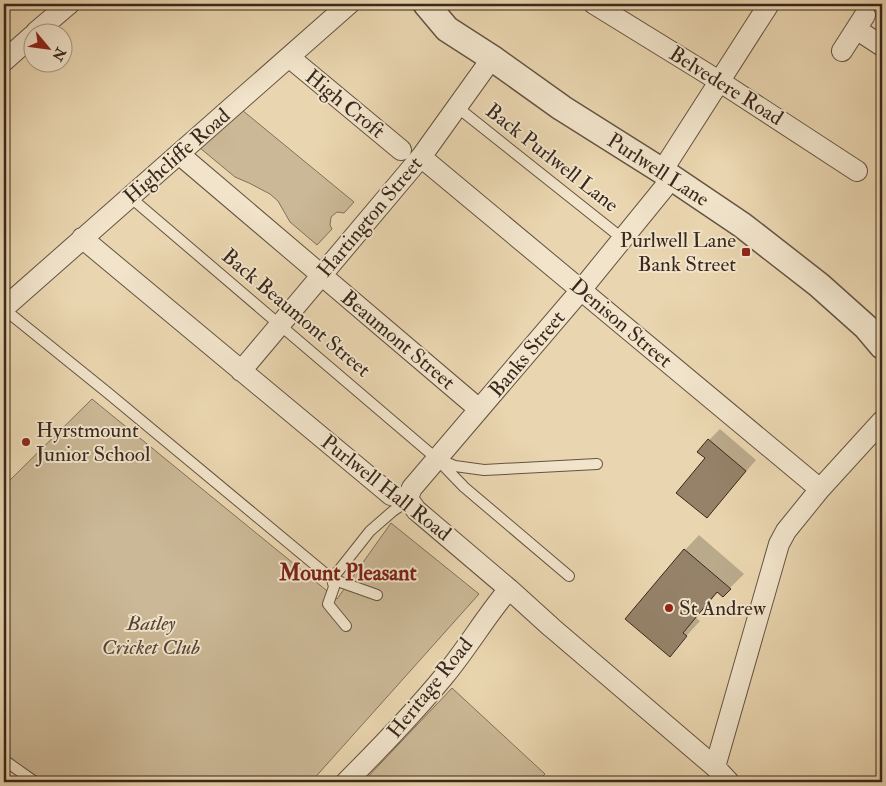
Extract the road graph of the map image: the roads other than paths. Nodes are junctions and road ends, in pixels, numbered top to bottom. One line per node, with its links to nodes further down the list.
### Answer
1 (69, 4): 6 (street)
2 (349, 4): 10 (street, Highcliffe Road)
3 (426, 4): 11 (street, Purlwell Lane)
4 (594, 4): 13 (street, Belvedere Road)
5 (768, 4): 13 (street, Banks Street)
6 (48, 22)
7 (22, 45): 12 (street)
8 (882, 46): 9 (street)
9 (842, 51)
10 (288, 58): 15 (street, High Croft); 16 (street, Highcliffe Road)
11 (492, 58): 14 (street, Hartington Street); 19 (street, Purlwell Lane)
12 (4, 61)
13 (719, 81): 18 (street, Belvedere Road); 19 (street, Banks Street)
14 (457, 107): 17 (street, Hartington Street); 22 (lane, Back Purlwell Lane)
15 (401, 150)
16 (179, 154): 20 (street, Highcliffe Road); 23 (street, Beaumont Street)
17 (421, 157): 23 (street, Hartington Street); 24 (street, Denison Street)
18 (857, 171)
19 (667, 174): 22 (street, Banks Street); 27 (street, Purlwell Lane)
20 (130, 197): 21 (street, Highcliffe Road); 26 (lane, Back Beaumont Street)
21 (82, 238): 25 (street, Highcliffe Road); 28 (street, Purlwell Hall Road)
22 (623, 238): 24 (street, Banks Street)
23 (322, 276): 26 (street, Hartington Street); 29 (street, Beaumont Street)
24 (581, 290): 29 (street, Banks Street); 33 (street, Denison Street)
25 (4, 308): 36 (lane)
26 (280, 324): 28 (street, Hartington Street); 31 (lane, Back Beaumont Street)
27 (882, 346)
28 (241, 370): 34 (street, Purlwell Hall Road)
29 (479, 409): 31 (street, Banks Street)
30 (882, 421): 33 (street)
31 (437, 459): 32 (lane); 34 (street, Banks Street); 35 (lane)
32 (597, 464)
33 (820, 489): 41 (street)
34 (409, 500): 36 (lane); 37 (street, Purlwell Hall Road)
35 (569, 576)
36 (332, 578): 38 (lane); 39 (lane)
37 (509, 588): 41 (street, Purlwell Hall Road); 43 (street, Heritage Road)
38 (377, 595)
39 (346, 626)
40 (4, 760): 42 (lane)
41 (715, 767): 44 (street, Purlwell Hall Road)
42 (35, 782)
43 (346, 782)
44 (729, 782)

